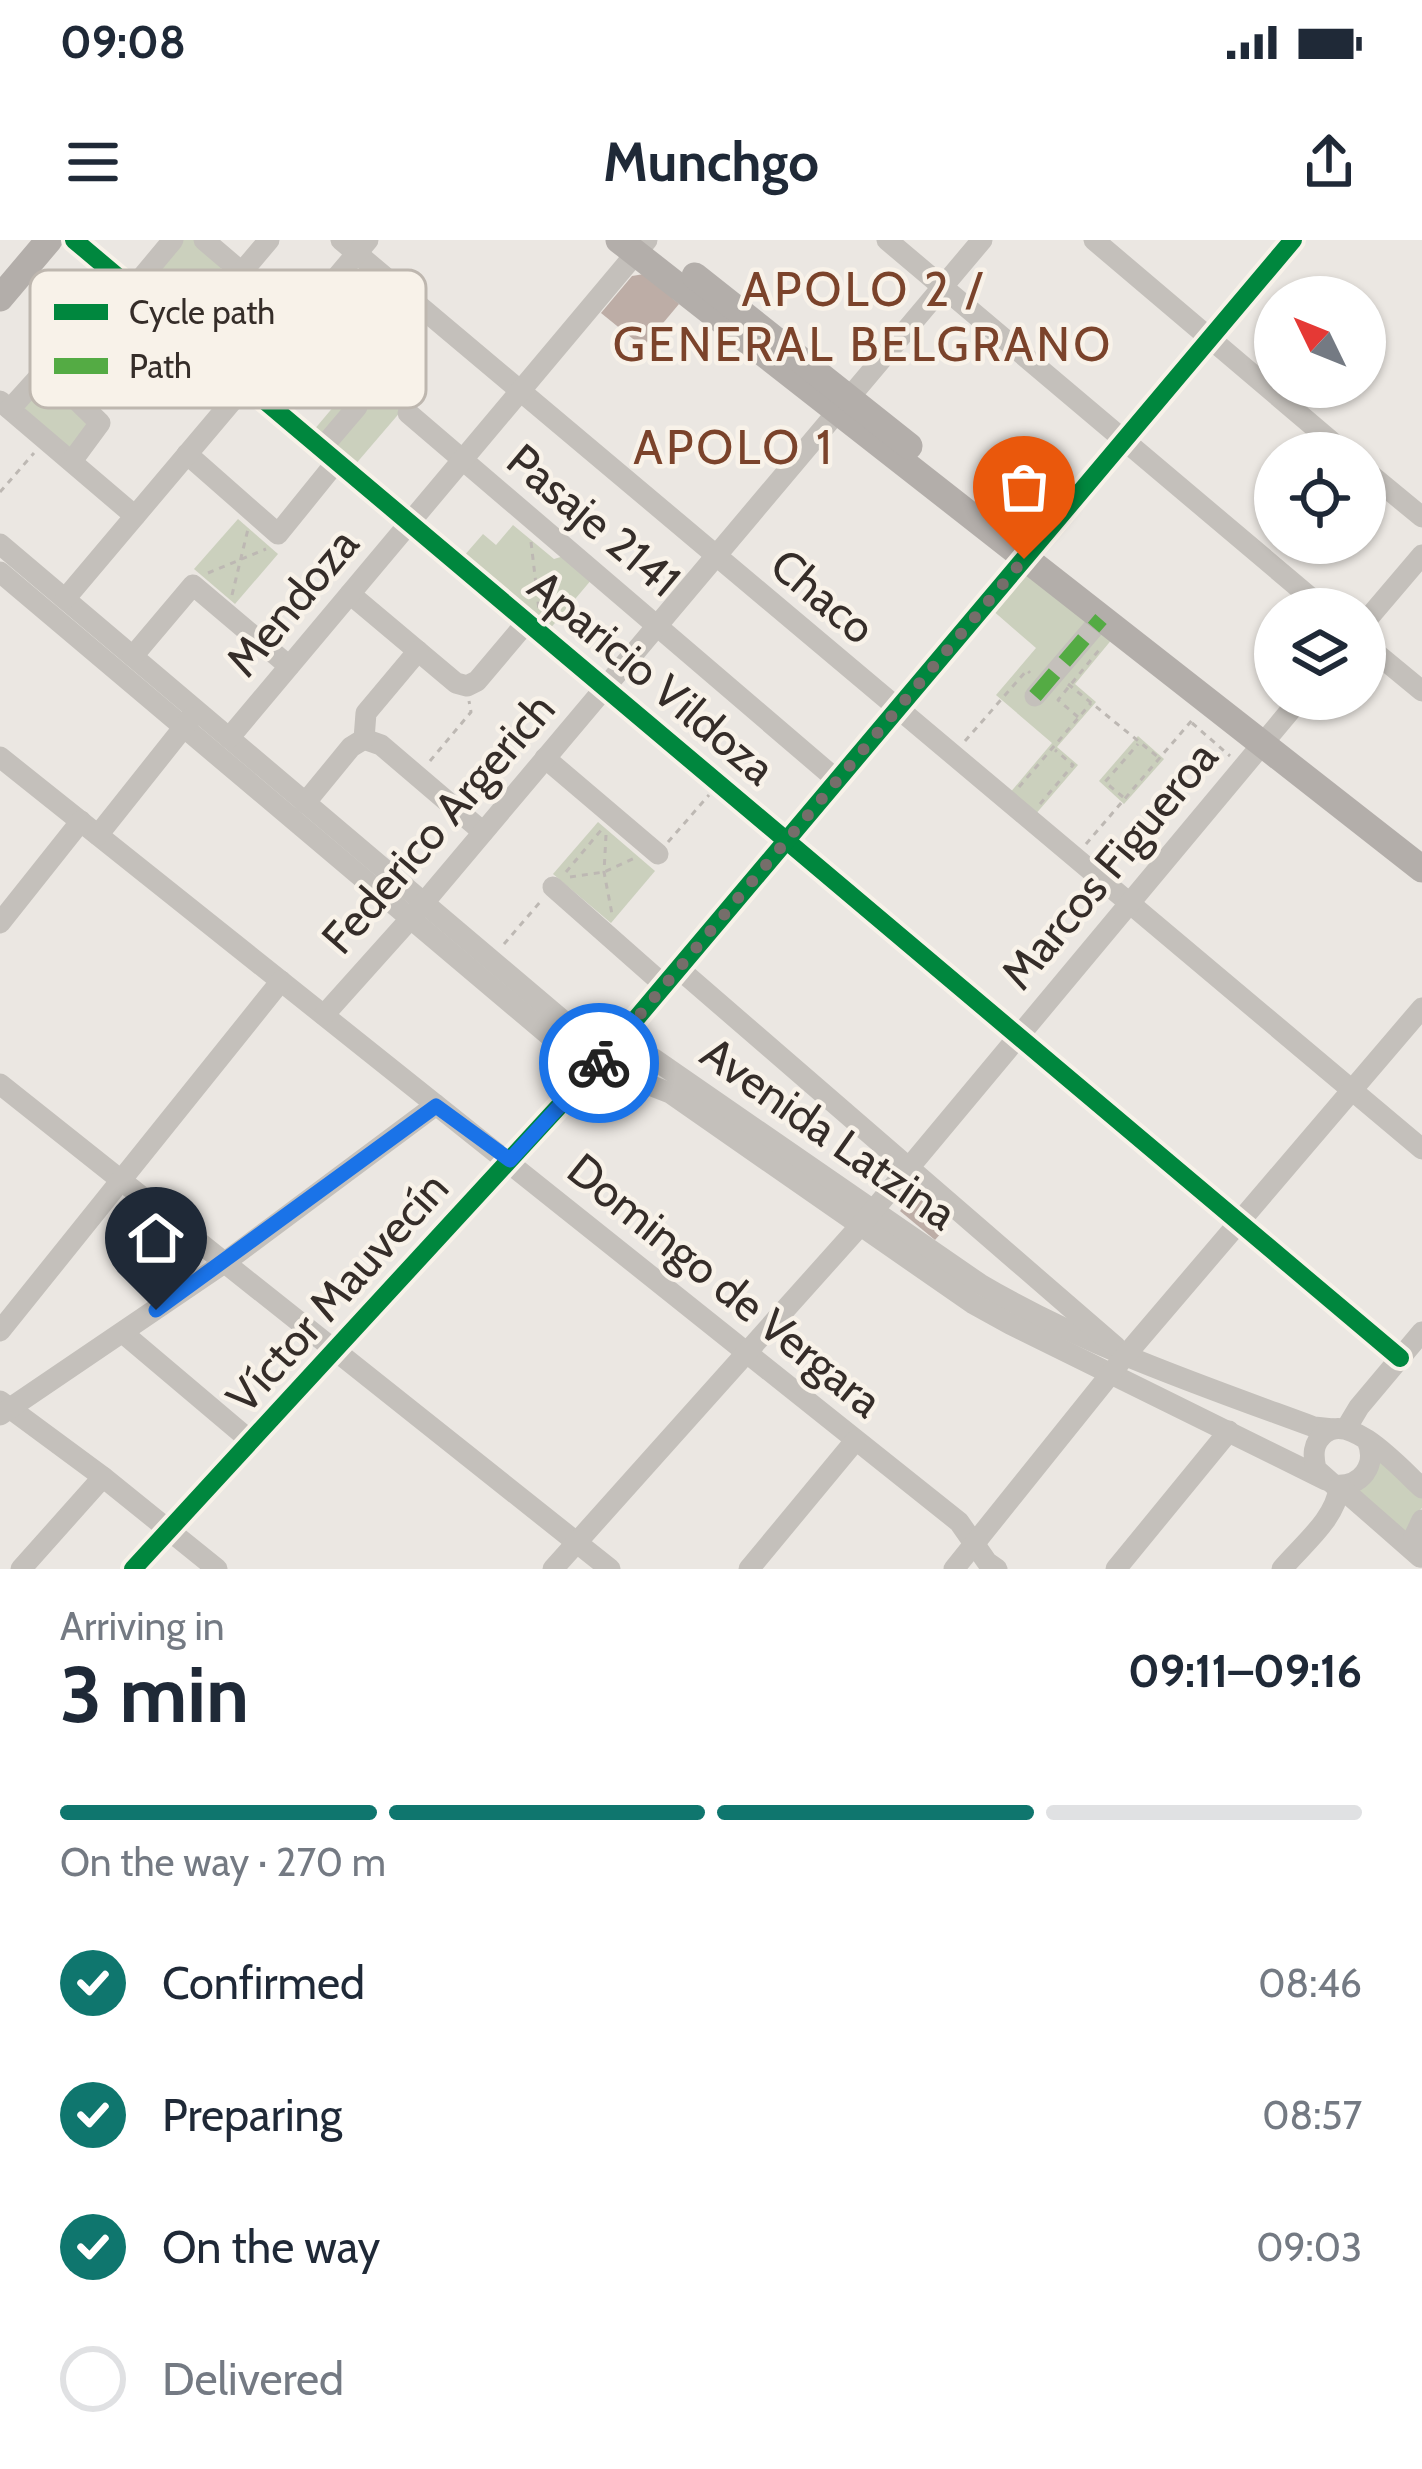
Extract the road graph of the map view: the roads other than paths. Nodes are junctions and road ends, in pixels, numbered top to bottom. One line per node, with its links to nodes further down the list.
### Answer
1 (49, 240): 19 (main road)
2 (74, 240): 12 (street, Aparicio Vildoza)
3 (173, 240): 13 (street)
4 (203, 240): 14 (street)
5 (269, 240): 15 (street)
6 (886, 240): 18 (street)
7 (982, 240): 18 (street, Federico Argerich)
8 (1094, 240): 21 (street)
9 (1293, 240): 21 (street, Víctor Mauvecín)
10 (638, 243): 23 (street, Mendoza); 25 (main road)
11 (356, 244): 16 (street); 17 (street, Chaco)
12 (111, 270)
13 (148, 270)
14 (239, 270)
15 (243, 270)
16 (337, 270)
17 (385, 270)
18 (942, 287): 25 (street, Federico Argerich); 32 (street)
19 (0, 298)
20 (426, 306): 23 (street, Chaco)
21 (1209, 339): 31 (street); 32 (street, Víctor Mauvecín)
22 (30, 385): 24 (street)
23 (521, 390): 35 (street, Mendoza); 44 (street, Chaco)
24 (5, 405): 36 (street)
25 (843, 406): 42 (main road); 44 (street, Federico Argerich)
26 (86, 408): 36 (street)
27 (226, 408): 33 (street)
28 (273, 408): 34 (street, Aparicio Vildoza)
29 (356, 408): 34 (street)
30 (407, 413): 35 (street, Pasaje 2141)
31 (1320, 432)
32 (1125, 439): 42 (street, Víctor Mauvecín); 46 (street)
33 (187, 454): 34 (street); 38 (street)
34 (329, 455): 40 (street, Aparicio Vildoza)
35 (463, 459): 40 (street, Mendoza); 51 (street, Pasaje 2141)
36 (72, 461): 38 (street)
37 (1386, 487): 39 (street)
38 (135, 516): 49 (street)
39 (1422, 517)
40 (410, 523): 47 (street, Mendoza); 52 (street, Aparicio Vildoza)
41 (0, 545): 49 (street, Avenida Latzina)
42 (1030, 552): 50 (main road); 60 (street, Víctor Mauvecín); 64 (main road)
43 (1422, 555): 48 (street)
44 (716, 556): 51 (street, Federico Argerich); 60 (street, Chaco)
45 (0, 572): 61 (street, Avenida Latzina)
46 (1299, 588)
47 (350, 594): 53 (street); 56 (street, Mendoza)
48 (1386, 597)
49 (65, 599): 54 (street, Avenida Latzina)
50 (1109, 624): 57 (street); 64 (main road)
51 (657, 625): 58 (street, Federico Argerich); 68 (street, Pasaje 2141)
52 (534, 629): 53 (street); 58 (street, Aparicio Vildoza)
53 (418, 651): 65 (street)
54 (133, 656): 56 (street); 61 (street, Avenida Latzina)
55 (1386, 661): 59 (street)
56 (289, 666): 63 (street, Mendoza)
57 (1051, 685)
58 (604, 688): 67 (street, Federico Argerich); 72 (street, Aparicio Vildoza)
59 (1422, 691)
60 (897, 709): 68 (street, Víctor Mauvecín); 77 (street, Chaco)
61 (191, 717): 63 (street, Avenida Latzina); 70 (street); 78 (street, Avenida Latzina)
62 (1282, 720): 64 (street, Marcos Figueroa)
63 (229, 738): 69 (street, Avenida Latzina)
64 (1267, 738): 73 (main road); 75 (main road); 77 (street, Marcos Figueroa)
65 (364, 739): 69 (street); 71 (street)
66 (0, 758): 70 (street, Domingo de Vergara)
67 (545, 758): 71 (street, Federico Argerich); 74 (street)
68 (837, 780): 72 (street, Víctor Mauvecín)
69 (305, 803): 78 (street, Avenida Latzina)
70 (90, 828): 79 (street); 81 (street, Domingo de Vergara)
71 (483, 832): 78 (street, Federico Argerich)
72 (786, 841): 80 (street, Víctor Mauvecín); 84 (street, Aparicio Vildoza)
73 (1422, 848)
74 (658, 854)
75 (1422, 869)
76 (553, 887): 80 (street)
77 (1127, 904): 84 (street, Marcos Figueroa); 88 (street, Chaco)
78 (417, 910): 83 (street, Federico Argerich); 85 (street, Avenida Latzina); 86 (street, Avenida Latzina)
79 (0, 923)
80 (671, 977): 85 (street, Víctor Mauvecín); 92 (street)
81 (281, 981): 83 (street, Domingo de Vergara); 93 (street)
82 (1422, 1008): 88 (street)
83 (324, 1015): 89 (street, Domingo de Vergara)
84 (1017, 1035): 92 (street, Marcos Figueroa); 95 (street, Aparicio Vildoza)
85 (614, 1045): 86 (street, Víctor Mauvecín); 94 (street, Avenida Latzina)
86 (597, 1065): 91 (street, Víctor Mauvecín); 94 (street, Avenida Latzina)
87 (0, 1084): 93 (street)
88 (1353, 1090): 90 (street, Chaco); 95 (street)
89 (436, 1106): 91 (street, Domingo de Vergara); 96 (street)
90 (1422, 1149)
91 (510, 1160): 100 (street, Domingo de Vergara); 101 (street, Víctor Mauvecín)
92 (907, 1167): 94 (street, Marcos Figueroa); 103 (street)
93 (121, 1180): 96 (street); 97 (street)
94 (866, 1218): 100 (street, Marcos Figueroa); 103 (street, Avenida Latzina)
95 (1238, 1221): 102 (street, Aparicio Vildoza); 103 (street)
96 (224, 1263): 99 (street); 101 (street)
97 (0, 1331)
98 (1422, 1332): 102 (street)
99 (123, 1333): 104 (street); 109 (street)
100 (748, 1352): 108 (street, Domingo de Vergara); 115 (street, Marcos Figueroa)
101 (334, 1353): 109 (street, Víctor Mauvecín); 115 (street)
102 (1400, 1358): 105 (street)
103 (1120, 1365): 105 (street, Avenida Latzina); 106 (street, Avenida Latzina); 116 (street)
104 (3, 1408): 110 (street)
105 (1340, 1428): 107 (street); 111 (street)
106 (1229, 1431): 111 (street, Avenida Latzina); 126 (street)
107 (1367, 1440): 111 (street); 112 (street)
108 (855, 1441): 116 (street, Domingo de Vergara); 123 (street)
109 (252, 1442): 114 (street, Víctor Mauvecín)
110 (103, 1477): 114 (street); 118 (street)
111 (1335, 1485): 117 (street, Avenida Latzina); 127 (street)
112 (1422, 1488)
113 (1422, 1520): 117 (street)
114 (169, 1529): 119 (street, Víctor Mauvecín); 120 (street)
115 (577, 1541): 121 (street, Marcos Figueroa); 122 (street)
116 (974, 1545): 124 (street); 125 (street, Domingo de Vergara)
117 (1421, 1557)
118 (21, 1569)
119 (133, 1569)
120 (217, 1569)
121 (553, 1569)
122 (610, 1569)
123 (749, 1569)
124 (954, 1569)
125 (997, 1569)
126 (1116, 1569)
127 (1282, 1569)

